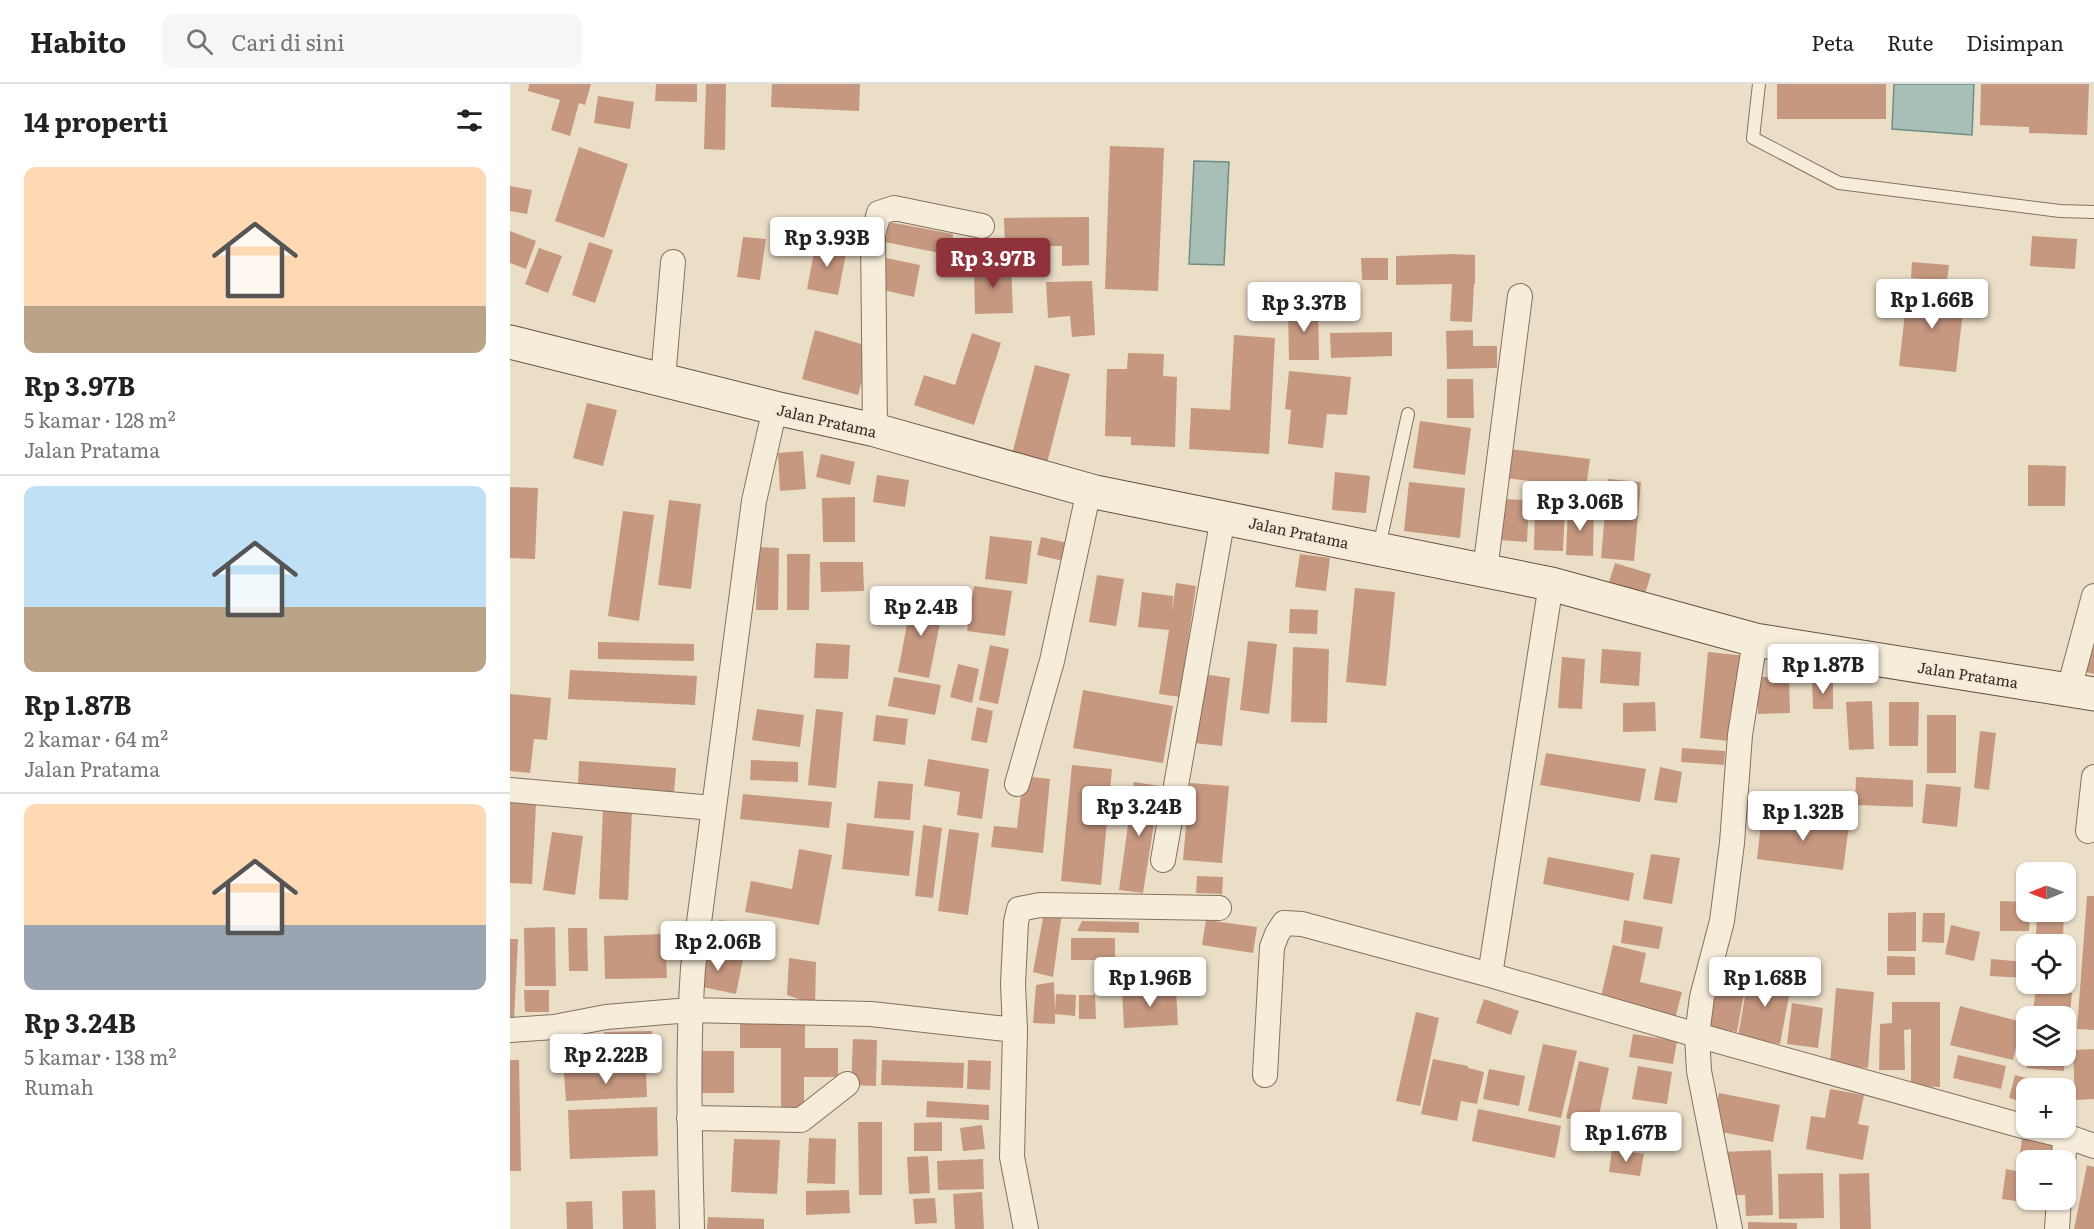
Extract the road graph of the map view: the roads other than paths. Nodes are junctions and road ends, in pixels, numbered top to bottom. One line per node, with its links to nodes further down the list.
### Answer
1 (1759, 84): 2 (lane)
2 (2094, 212)
3 (982, 226): 10 (street)
4 (673, 262): 7 (street)
5 (1520, 296): 14 (street)
6 (510, 342): 7 (street, Jalan Pratama)
7 (663, 379): 8 (street, Jalan Pratama)
8 (775, 408): 10 (street, Jalan Pratama); 22 (street)
9 (1408, 414): 13 (lane)
10 (875, 430): 11 (street, Jalan Pratama)
11 (1089, 490): 12 (street, Jalan Pratama); 20 (street)
12 (1223, 517): 13 (street, Jalan Pratama); 24 (street)
13 (1379, 549): 14 (street, Jalan Pratama)
14 (1485, 570): 15 (street, Jalan Pratama)
15 (1551, 584): 17 (street, Jalan Pratama); 26 (street)
16 (2094, 596): 18 (street)
17 (1755, 640): 18 (street, Jalan Pratama); 30 (street)
18 (2082, 692)
19 (2094, 777): 23 (street)
20 (1017, 784)
21 (510, 790): 22 (street)
22 (713, 808): 27 (street)
23 (2088, 831)
24 (1163, 860)
25 (1219, 908): 28 (street)
26 (1490, 975): 30 (street); 31 (street)
27 (690, 1010): 28 (street); 29 (street); 33 (street)
28 (1015, 1029): 39 (street)
29 (510, 1030)
30 (1698, 1035): 34 (street); 40 (street)
31 (1265, 1075)
32 (847, 1084): 33 (street)
33 (689, 1118): 38 (street)
34 (2016, 1124)
35 (2072, 1138): 36 (street)
36 (2094, 1146)
37 (2058, 1210): 41 (street)
38 (692, 1229)
39 (1026, 1229)
40 (1730, 1229)
41 (2056, 1229)

